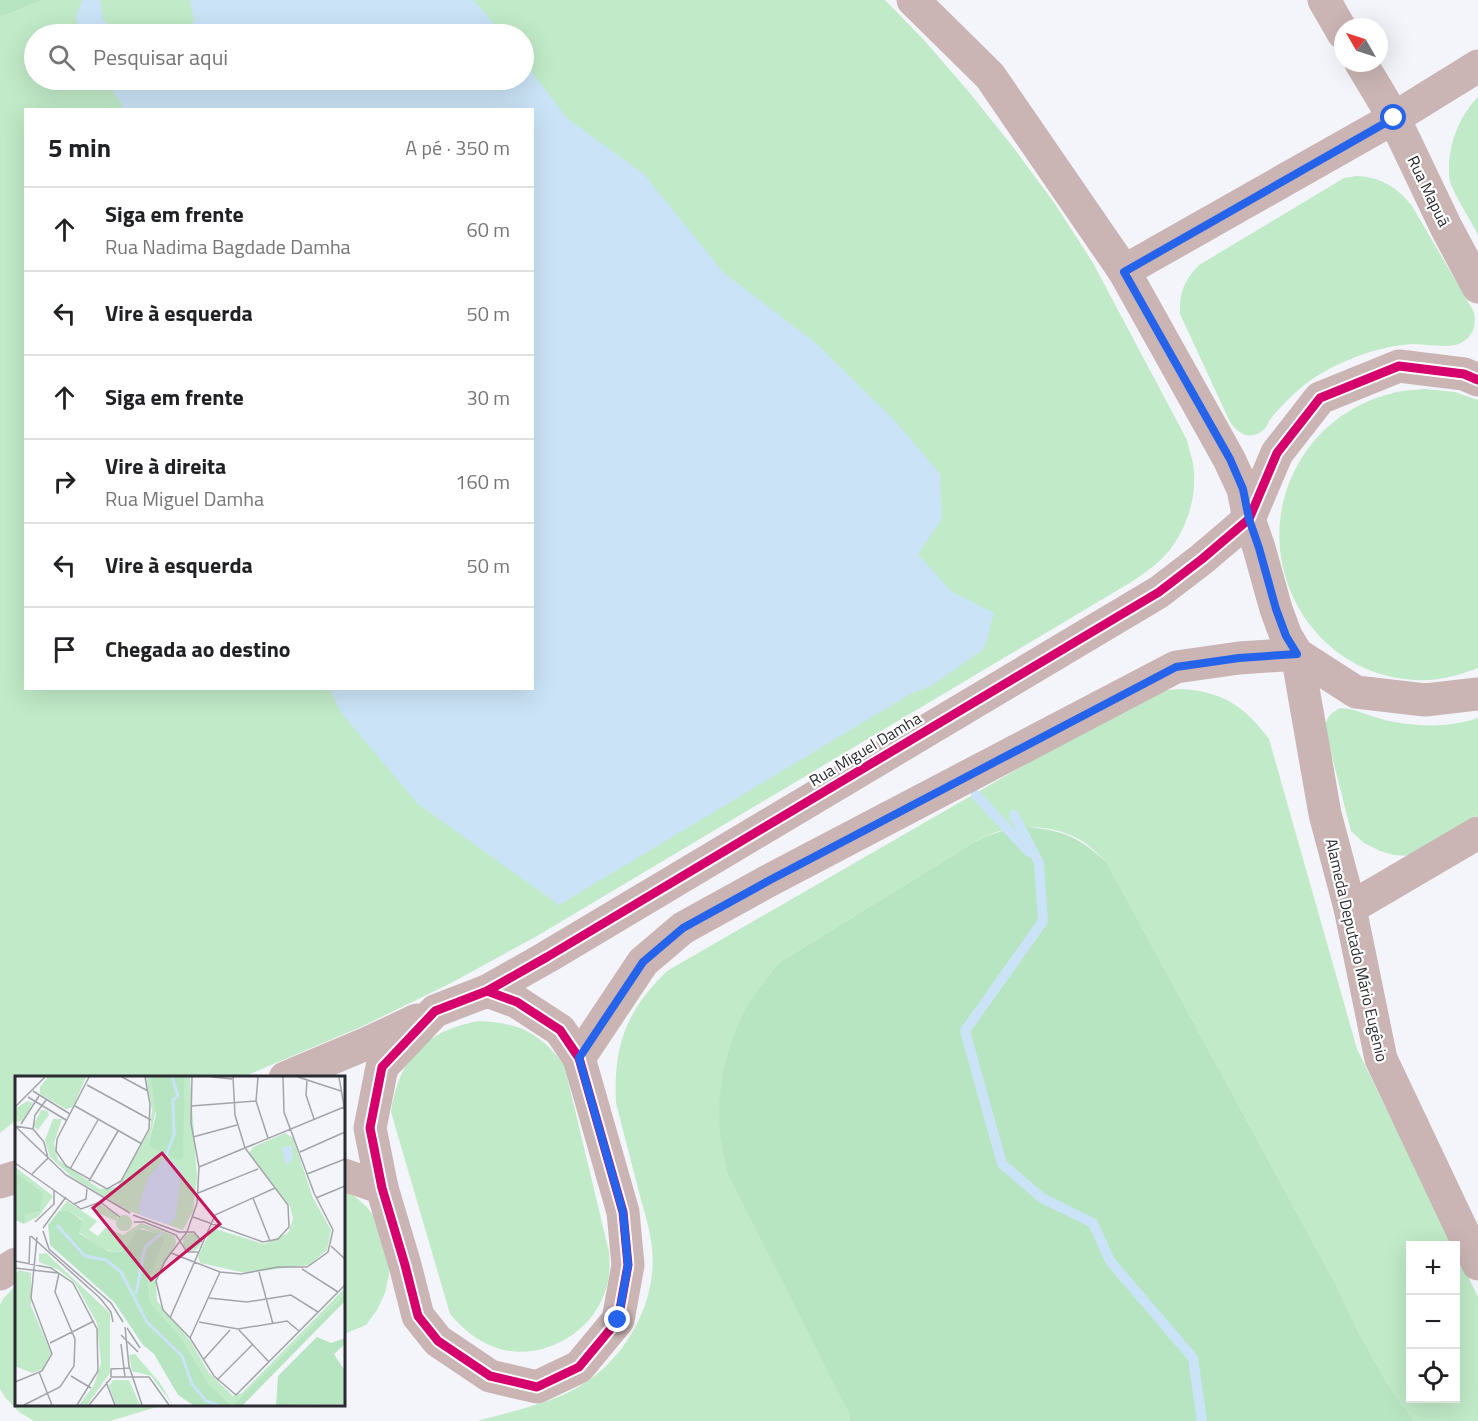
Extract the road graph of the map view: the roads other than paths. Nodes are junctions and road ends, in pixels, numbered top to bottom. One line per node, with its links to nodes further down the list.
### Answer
1 (913, 0): 7 (street)
2 (1324, 0): 3 (street)
3 (1334, 18)
4 (1478, 66): 6 (street)
5 (1366, 72): 6 (street, Rua Mapuã)
6 (1394, 118): 7 (street); 8 (street, Rua Mapuã)
7 (1124, 272): 10 (street)
8 (1478, 287)
9 (1478, 380): 10 (street)
10 (1246, 504): 11 (street); 15 (street, Rua Miguel Damha)
11 (1297, 654): 12 (street); 14 (street, Alameda Deputado Mário Eugênio); 17 (street)
12 (1478, 694)
13 (1478, 833): 14 (street)
14 (1350, 908): 25 (street, Alameda Deputado Mário Eugênio)
15 (487, 991): 16 (street, Rua Miguel Damha); 17 (street)
16 (435, 1011): 18 (street, Rua Miguel Damha); 22 (street)
17 (579, 1058): 22 (street)
18 (287, 1076)
19 (345, 1175): 22 (street)
20 (15, 1177): 21 (street)
21 (0, 1182)
22 (382, 1188)
23 (0, 1248): 24 (street)
24 (15, 1257)
25 (1478, 1264)
26 (15, 1265): 27 (street)
27 (0, 1274)

